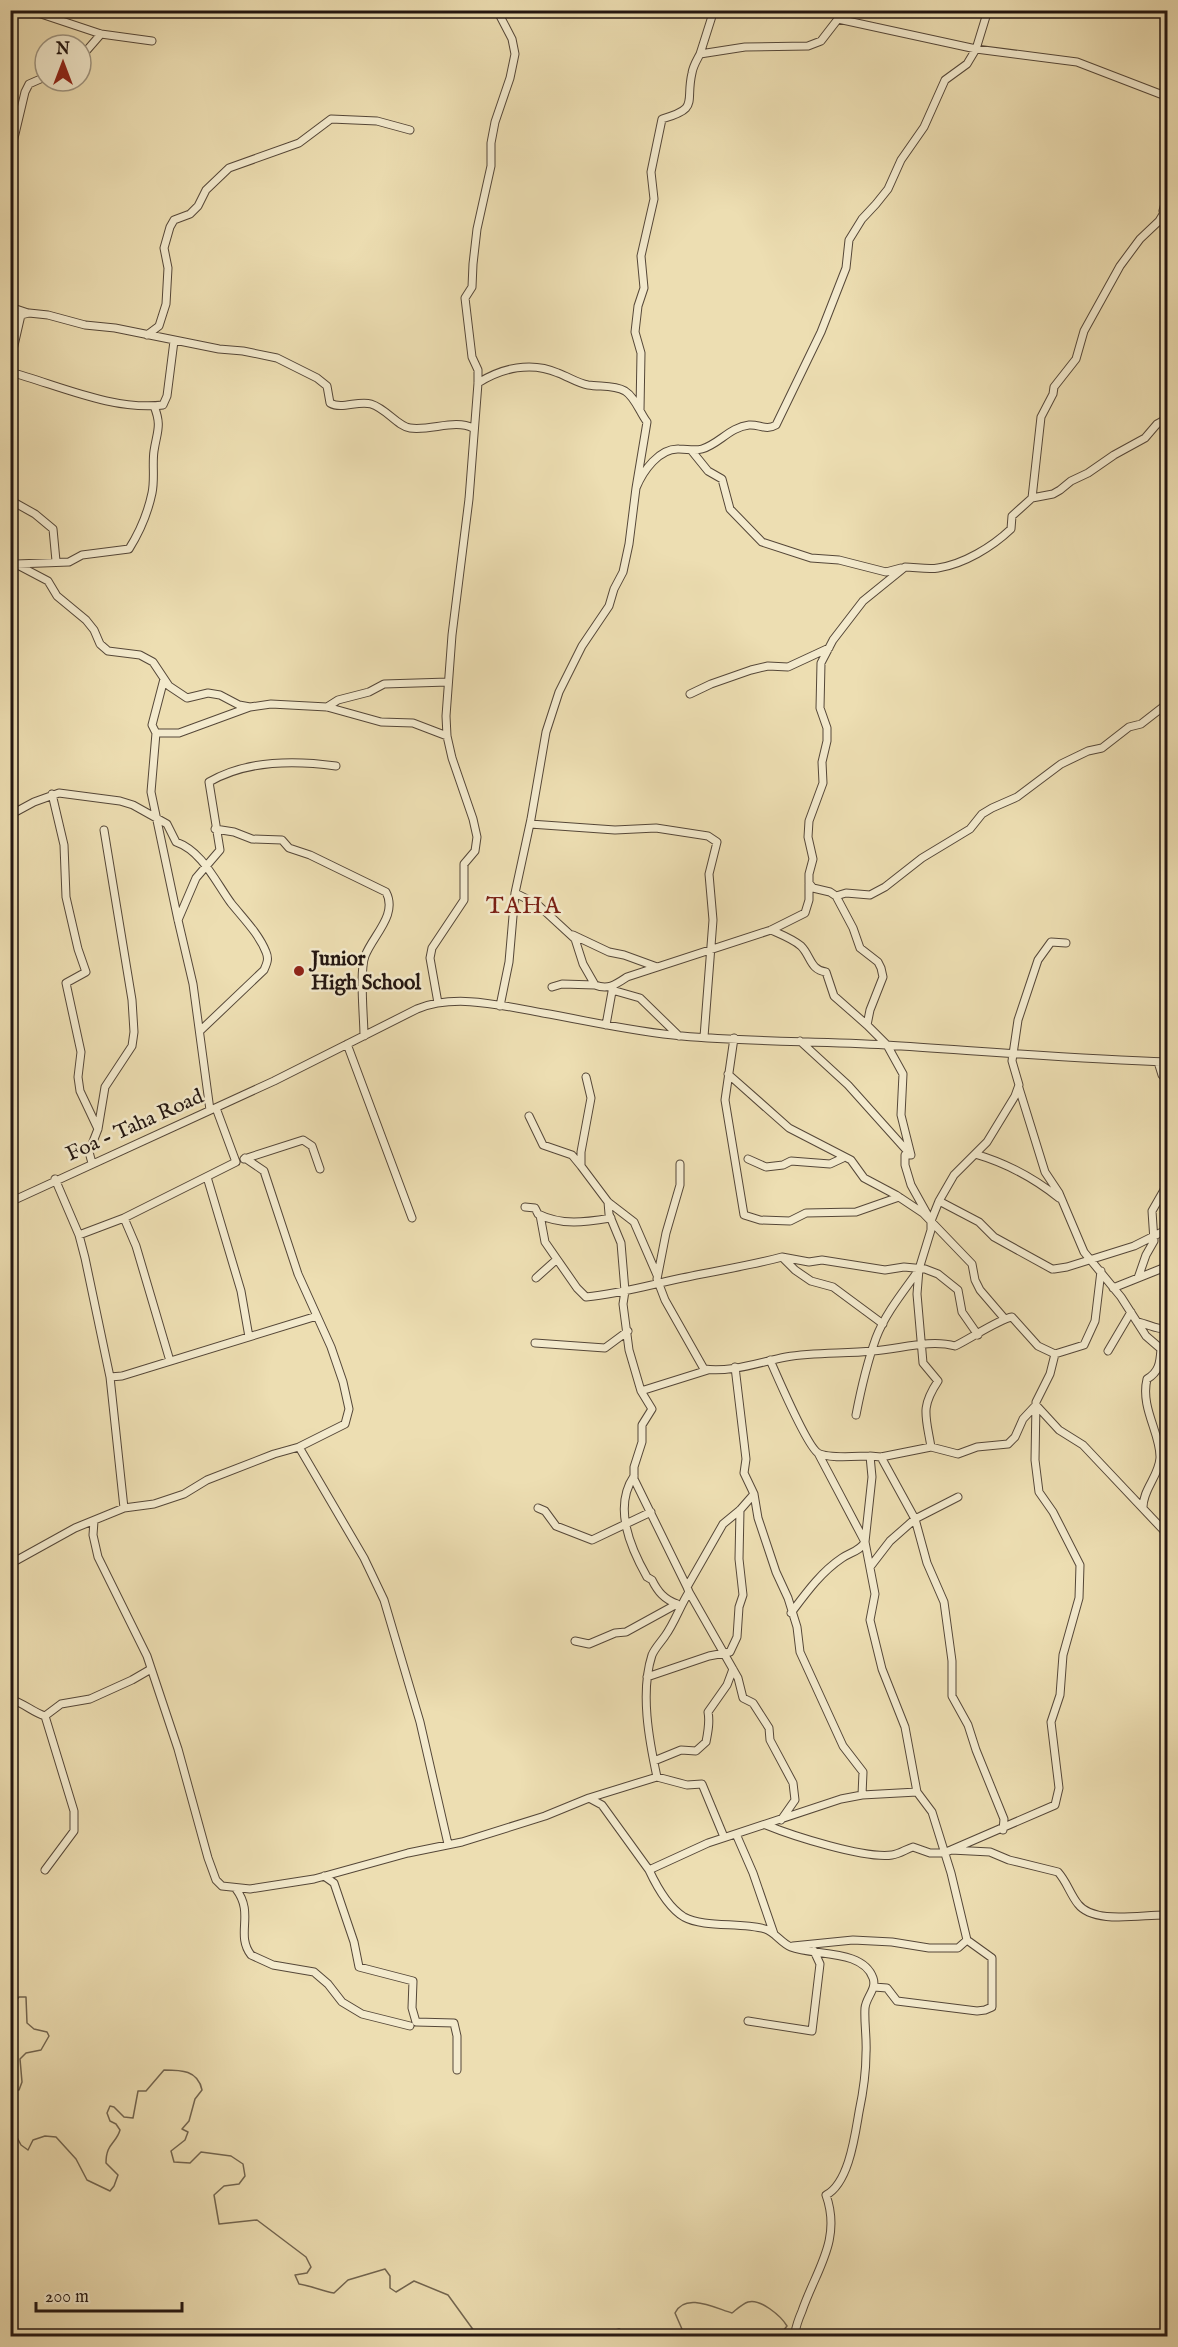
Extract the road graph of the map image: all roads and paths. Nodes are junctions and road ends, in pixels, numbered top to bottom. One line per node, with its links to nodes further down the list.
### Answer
1 (29, 10): 7 (street)
2 (499, 10): 26 (street)
3 (714, 10): 11 (street)
4 (841, 10): 6 (street)
5 (988, 10): 10 (street)
6 (838, 19): 10 (street); 11 (street)
7 (101, 34): 8 (street); 9 (street)
8 (152, 41)
9 (93, 43)
10 (976, 49): 13 (street); 31 (street)
11 (700, 54): 28 (street)
12 (33, 82): 15 (street)
13 (1167, 97)
14 (410, 130): 22 (street)
15 (10, 155)
16 (1167, 192): 17 (street)
17 (1165, 210): 18 (street)
18 (1159, 221): 19 (street); 33 (street)
19 (1167, 223)
20 (10, 307): 21 (street)
21 (29, 313): 22 (street); 24 (street)
22 (147, 335): 23 (street)
23 (174, 341): 27 (street); 30 (street)
24 (10, 363)
25 (10, 372): 27 (street)
26 (478, 382): 28 (street); 30 (street)
27 (154, 406): 35 (street)
28 (640, 412): 32 (street)
29 (1167, 418): 33 (street)
30 (473, 428): 40 (street)
31 (691, 450): 32 (street); 37 (street)
32 (636, 488): 51 (street)
33 (1032, 498): 37 (street)
34 (10, 500): 35 (street)
35 (56, 561): 36 (street)
36 (13, 562): 39 (street)
37 (905, 567): 38 (street)
38 (829, 648): 41 (street); 55 (street)
39 (164, 679): 44 (street); 45 (street)
40 (448, 682): 43 (street); 46 (street)
41 (690, 694)
42 (1167, 703): 57 (street)
43 (327, 707): 44 (street); 46 (street)
44 (250, 708): 45 (street)
45 (156, 733): 50 (street)
46 (447, 736): 67 (street)
47 (336, 766): 52 (street)
48 (52, 794): 49 (street); 50 (street); 88 (street)
49 (10, 815)
50 (156, 817): 54 (street); 58 (street)
51 (530, 824): 56 (street); 62 (street)
52 (215, 829): 54 (street); 72 (street)
53 (104, 830): 88 (street)
54 (205, 866): 58 (street); 71 (street)
55 (810, 883): 57 (street); 59 (street)
56 (514, 893): 60 (street); 68 (street)
57 (836, 896): 70 (street)
58 (178, 920): 71 (street)
59 (771, 930): 62 (street); 70 (street)
60 (571, 935): 63 (street); 64 (street)
61 (1066, 943): 79 (street)
62 (712, 949): 63 (street); 74 (street)
63 (657, 967): 66 (street)
64 (595, 985): 65 (street); 66 (street)
65 (552, 987)
66 (613, 988): 69 (street); 73 (street)
67 (438, 1003): 68 (street, Foa - Taha Road); 72 (street, Foa - Taha Road)
68 (500, 1006): 69 (street, Foa - Taha Road)
69 (606, 1025): 73 (street, Foa - Taha Road)
70 (867, 1025): 78 (street)
71 (201, 1029): 86 (street)
72 (364, 1036): 77 (street, Foa - Taha Road)
73 (679, 1036): 74 (street, Foa - Taha Road)
74 (704, 1037): 75 (street, Foa - Taha Road)
75 (734, 1038): 76 (street, Foa - Taha Road); 82 (street)
76 (799, 1041): 78 (street, Foa - Taha Road); 90 (street)
77 (347, 1044): 86 (street, Foa - Taha Road); 110 (street)
78 (887, 1045): 79 (street, Foa - Taha Road); 90 (street)
79 (1013, 1055): 80 (street, Foa - Taha Road); 85 (street)
80 (1158, 1062): 81 (street, Foa - Taha Road); 84 (street)
81 (1167, 1062)
82 (728, 1074): 92 (street); 102 (street)
83 (585, 1077): 97 (street)
84 (1167, 1080)
85 (1018, 1085): 89 (street); 103 (street)
86 (213, 1109): 94 (street); 95 (street, Foa - Taha Road)
87 (529, 1116): 97 (street)
88 (98, 1129): 95 (street)
89 (975, 1154): 103 (street); 104 (street)
90 (911, 1155): 112 (street)
91 (246, 1158): 94 (street); 98 (street); 129 (street)
92 (843, 1158): 93 (street); 102 (street)
93 (748, 1159)
94 (236, 1162): 99 (street)
95 (92, 1163): 100 (street, Foa - Taha Road)
96 (680, 1164): 122 (street)
97 (581, 1166): 106 (street)
98 (320, 1169)
99 (207, 1177): 109 (street); 136 (street)
100 (55, 1179): 105 (street, Foa - Taha Road); 115 (street)
101 (1167, 1183): 114 (street)
102 (899, 1197): 112 (street)
103 (1061, 1200): 117 (street)
104 (939, 1201): 112 (street); 117 (street)
105 (10, 1202)
106 (608, 1202): 111 (street); 122 (street)
107 (525, 1207): 108 (street)
108 (540, 1215): 111 (street); 118 (street)
109 (124, 1218): 115 (street); 145 (street)
110 (412, 1218)
111 (611, 1218): 127 (street)
112 (931, 1221): 120 (street); 130 (street)
113 (1167, 1229): 114 (street)
114 (1154, 1234): 117 (street); 124 (street)
115 (79, 1235): 148 (street)
116 (782, 1257): 120 (street); 125 (street); 132 (street)
117 (1090, 1259): 121 (street)
118 (556, 1260): 123 (street); 127 (street)
119 (1167, 1266): 124 (street)
120 (920, 1269): 132 (street); 135 (street); 138 (street)
121 (1101, 1271): 126 (street); 142 (street)
122 (657, 1275): 125 (street)
123 (536, 1278)
124 (1138, 1278): 126 (street)
125 (658, 1284): 127 (street); 147 (street)
126 (1113, 1287): 128 (street)
127 (625, 1291): 134 (street)
128 (1131, 1312): 131 (street); 140 (street)
129 (316, 1316): 136 (street); 152 (street)
130 (1004, 1318): 135 (street); 142 (street)
131 (1137, 1322): 133 (street); 139 (street)
132 (883, 1324): 141 (street)
133 (1167, 1329)
134 (628, 1331): 137 (street); 149 (street)
135 (978, 1335): 138 (street)
136 (249, 1337): 145 (street)
137 (535, 1343)
138 (921, 1344): 141 (street); 153 (street)
139 (1161, 1349): 143 (street); 160 (street)
140 (1108, 1351)
141 (872, 1352): 144 (street); 151 (street)
142 (1056, 1354): 150 (street)
143 (1167, 1355)
144 (770, 1360): 146 (street); 154 (street)
145 (170, 1361): 148 (street)
146 (735, 1367): 147 (street); 158 (street)
147 (709, 1370): 149 (street)
148 (110, 1377): 161 (street)
149 (641, 1391): 157 (street)
150 (1035, 1405): 153 (street); 160 (street); 189 (street)
151 (856, 1415)
152 (299, 1447): 161 (street); 192 (street)
153 (931, 1447): 156 (street)
154 (818, 1453): 155 (street); 169 (street)
155 (870, 1456): 156 (street); 169 (street)
156 (881, 1456): 165 (street)
157 (634, 1476): 164 (street); 167 (street)
158 (754, 1494): 163 (street); 174 (street)
159 (958, 1497): 165 (street)
160 (1143, 1507): 168 (street)
161 (124, 1508): 166 (street)
162 (538, 1508): 167 (street)
163 (740, 1510): 172 (street); 176 (street)
164 (651, 1512): 167 (street); 172 (street)
165 (915, 1519): 171 (street); 189 (street)
166 (94, 1521): 170 (street); 177 (street)
167 (626, 1522): 173 (street)
168 (1167, 1533)
169 (865, 1542): 171 (street); 174 (street)
170 (10, 1564)
171 (870, 1568): 184 (street)
172 (688, 1590): 173 (street); 176 (street)
173 (680, 1603): 175 (street); 179 (street)
174 (791, 1613): 185 (street)
175 (574, 1641)
176 (723, 1653): 178 (street); 179 (street)
177 (151, 1668): 181 (street); 197 (street)
178 (733, 1669): 182 (street); 187 (street)
179 (647, 1677): 182 (street)
180 (10, 1699): 181 (street)
181 (45, 1716): 194 (street)
182 (654, 1761): 183 (street)
183 (657, 1777): 186 (street); 191 (street)
184 (916, 1792): 185 (street); 193 (street)
185 (862, 1795): 187 (street)
186 (589, 1798): 192 (street); 195 (street)
187 (781, 1820): 188 (street)
188 (766, 1825): 190 (street); 193 (street)
189 (1003, 1830): 193 (street)
190 (736, 1834): 191 (street); 199 (street)
191 (724, 1837): 195 (street)
192 (448, 1844): 196 (street)
193 (948, 1852): 198 (street); 200 (street)
194 (45, 1870)
195 (649, 1870): 199 (street)
196 (324, 1876): 197 (street); 206 (street)
197 (236, 1889): 205 (street)
198 (1167, 1915)
199 (774, 1934): 201 (street)
200 (967, 1940): 201 (street); 203 (street)
201 (790, 1946): 202 (street)
202 (814, 1951): 203 (street); 204 (street)
203 (874, 1986): 207 (street)
204 (748, 2021)
205 (410, 2026)
206 (457, 2070)
207 (792, 2337)

